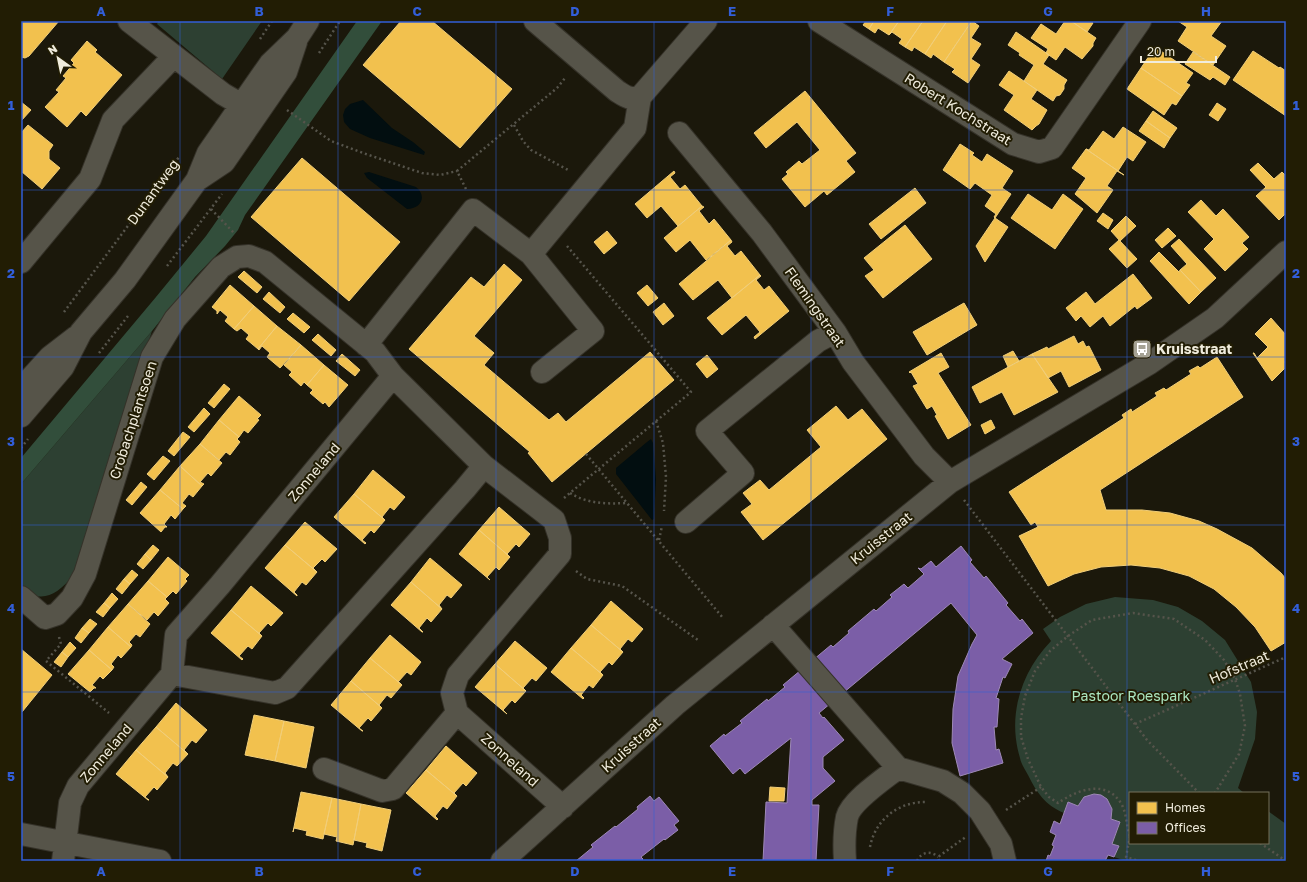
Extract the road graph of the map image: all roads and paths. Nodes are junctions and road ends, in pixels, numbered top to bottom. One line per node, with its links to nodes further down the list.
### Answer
1 (272, 21): 8 (path)
2 (535, 21): 10 (street)
3 (706, 21): 11 (street)
4 (819, 21): 5 (street, Robert Kochstraat)
5 (1140, 21)
6 (135, 23): 9 (street)
7 (303, 30): 13 (street, Dunantweg)
8 (258, 41)
9 (174, 56): 13 (street); 23 (street)
10 (581, 60): 11 (street); 14 (path)
11 (640, 97): 18 (street)
12 (283, 107): 17 (path)
13 (250, 109): 29 (street, Dunantweg)
14 (514, 125): 17 (path); 18 (path)
15 (679, 133): 25 (street, Flemingstraat)
16 (179, 156): 24 (path, Dunantweg)
17 (457, 170): 19 (path)
18 (588, 185): 20 (street)
19 (473, 210): 22 (street); 26 (street)
20 (552, 228): 22 (street); 30 (path)
21 (1286, 252): 34 (street, Kruisstraat)
22 (531, 254): 27 (street)
23 (21, 262)
24 (61, 316)
25 (836, 332): 34 (street, Flemingstraat); 40 (street)
26 (366, 345): 28 (street, Crobachplantsoen); 44 (street, Crobachplantsoen)
27 (542, 372)
28 (393, 376): 32 (street); 50 (street, Zonneland)
29 (23, 404)
30 (656, 421): 33 (path); 37 (path)
31 (586, 454): 33 (path)
32 (484, 466): 38 (street); 50 (street)
33 (598, 468): 35 (path); 36 (path)
34 (950, 482): 46 (street, Kruisstraat); 47 (path)
35 (570, 493): 36 (path); 38 (path)
36 (627, 503): 41 (path)
37 (664, 512)
38 (545, 514): 42 (street)
39 (663, 519): 41 (path)
40 (686, 522)
41 (659, 541): 45 (path)
42 (558, 556): 48 (path); 52 (street)
43 (21, 597): 44 (street)
44 (52, 616): 54 (path)
45 (723, 618)
46 (773, 625): 55 (street); 60 (street, Kruisstraat)
47 (1068, 636): 51 (path); 53 (path); 61 (path)
48 (698, 640)
49 (1286, 657): 51 (path, Hofstraat)
50 (172, 674): 54 (street, Zonneland)
51 (1235, 679): 53 (path, Hofstraat); 58 (path)
52 (457, 713): 56 (street); 60 (street, Zonneland)
53 (1135, 724): 57 (path)
54 (127, 728): 66 (street, Zonneland)
55 (898, 768): 70 (street); 72 (street)
56 (324, 769)
57 (1198, 792)
58 (1216, 792)
59 (928, 802): 65 (path)
60 (563, 808): 69 (street, Kruisstraat)
61 (1129, 832)
62 (21, 834): 66 (street)
63 (1129, 841): 73 (path)
64 (1261, 844): 74 (path)
65 (869, 850)
66 (65, 852): 68 (street)
67 (938, 856): 71 (path)
68 (160, 861)
69 (502, 861)
70 (845, 861)
71 (917, 861)
72 (1005, 861)
73 (1139, 861)
74 (1286, 861)

